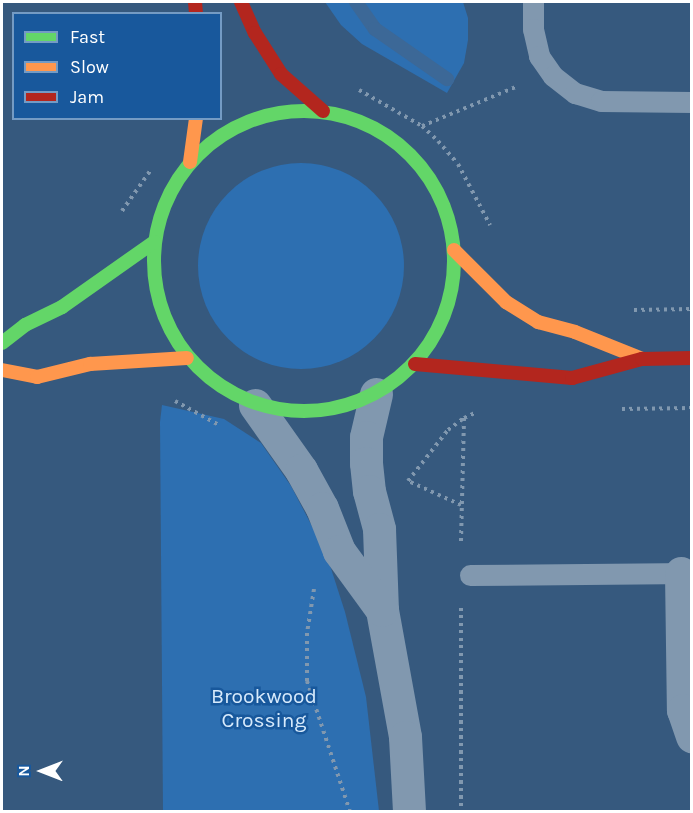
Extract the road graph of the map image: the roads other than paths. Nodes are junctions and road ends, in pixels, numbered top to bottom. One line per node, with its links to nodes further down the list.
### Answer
1 (241, 2): 4 (street)
2 (533, 2): 3 (lane)
3 (692, 102)
4 (323, 111): 6 (street); 8 (street)
5 (196, 120): 6 (street)
6 (190, 162): 7 (street)
7 (154, 242): 9 (street); 10 (street)
8 (454, 250): 12 (street); 13 (street)
9 (2, 342)
10 (187, 358): 14 (street); 16 (street)
11 (692, 358): 12 (street)
12 (642, 359): 13 (street)
13 (415, 364): 15 (street)
14 (2, 370)
15 (376, 394): 16 (street); 19 (street)
16 (255, 405): 19 (street)
17 (686, 573): 18 (lane); 20 (street)
18 (470, 575)
19 (382, 610): 21 (street)
20 (692, 735)
21 (409, 812)

